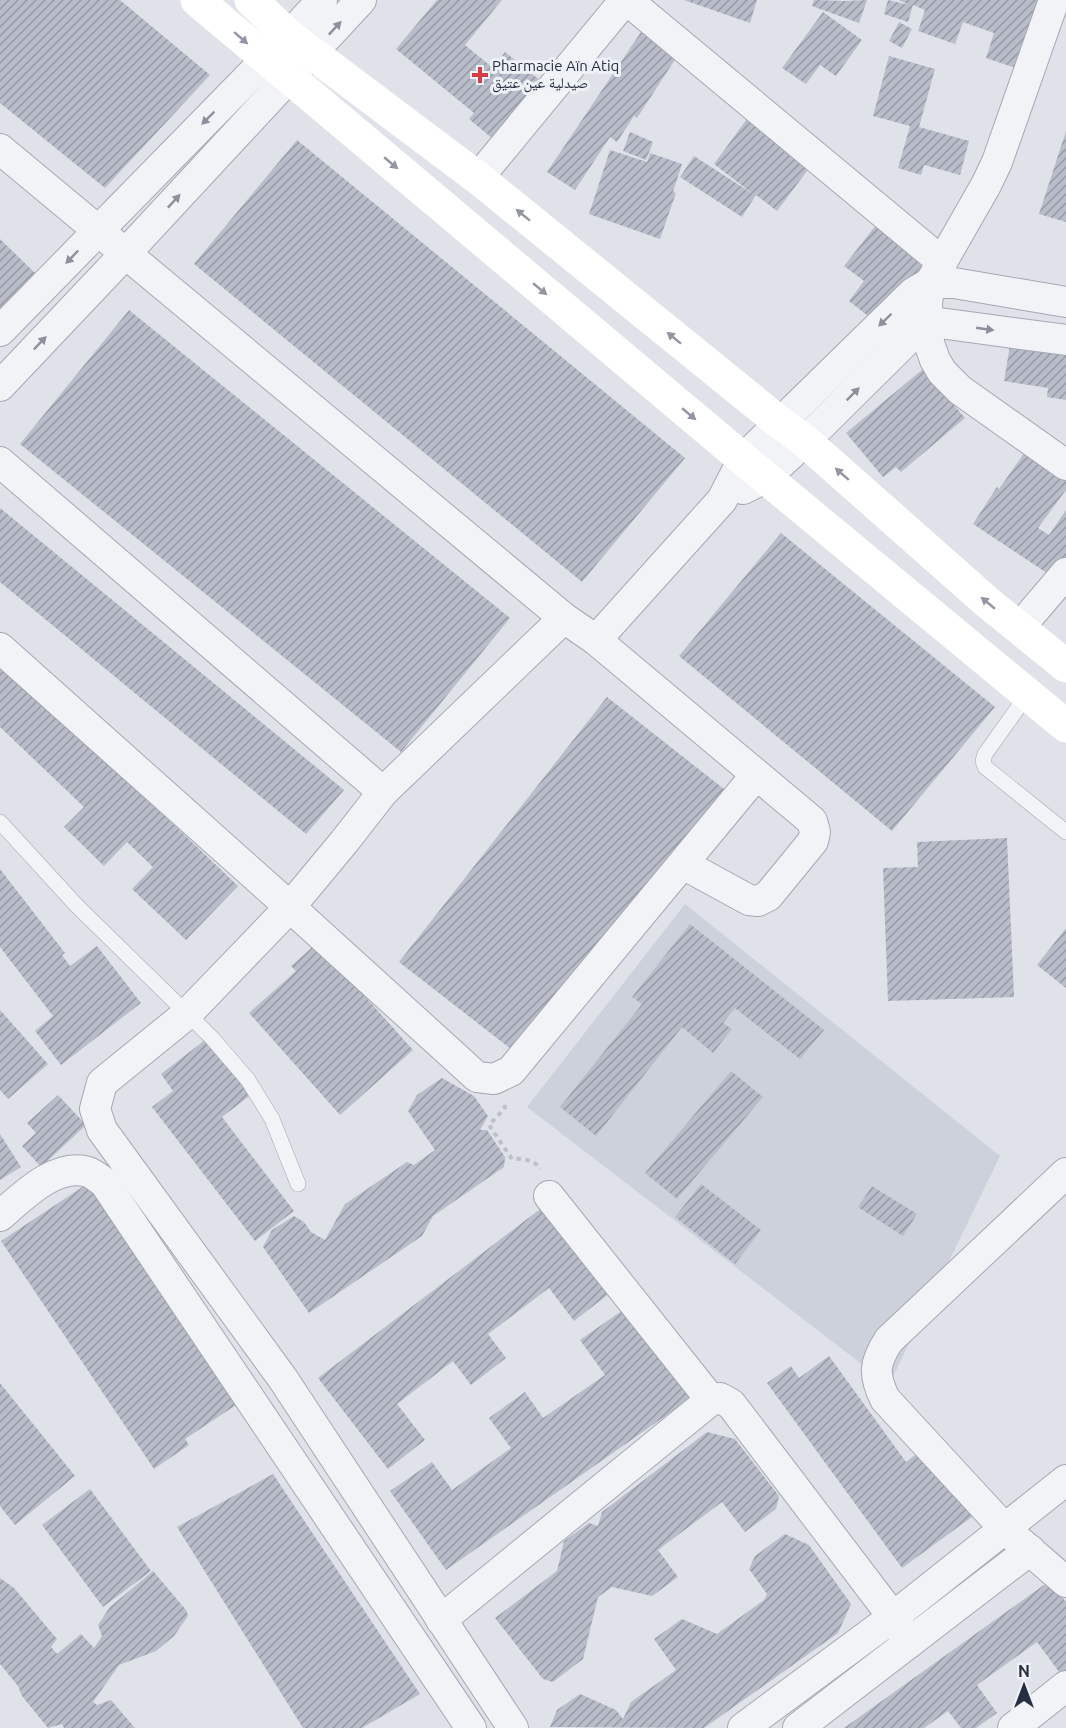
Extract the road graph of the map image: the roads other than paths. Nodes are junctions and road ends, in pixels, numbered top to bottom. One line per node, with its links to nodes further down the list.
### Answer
1 (197, 0): 8 (street, one-way to 8)
2 (251, 0): 7 (street)
3 (322, 0): 7 (street)
4 (361, 0): 7 (street, one-way to 4)
5 (626, 0): 10 (street); 13 (street)
6 (1054, 0): 13 (street)
7 (300, 44): 8 (street); 10 (street)
8 (278, 69): 11 (street, one-way to 11); 12 (street, one-way to 8); 23 (street, one-way to 23)
9 (0, 149): 11 (street)
10 (478, 178): 19 (street, one-way to 10)
11 (98, 229): 12 (street); 16 (street, one-way to 16)
12 (126, 253): 18 (street, one-way to 12); 25 (street)
13 (936, 272): 14 (street); 15 (street); 19 (street, one-way to 19)
14 (1066, 302)
15 (927, 323): 17 (street, one-way to 17); 20 (street, one-way to 15); 22 (street)
16 (0, 331)
17 (1066, 340)
18 (0, 386)
19 (779, 422): 20 (street); 23 (street)
20 (805, 441): 23 (street); 26 (street, one-way to 20)
21 (0, 462): 33 (street)
22 (1066, 465)
23 (754, 468): 27 (street); 30 (street)
24 (1066, 573): 26 (street)
25 (564, 618): 27 (street); 33 (street)
26 (1019, 628): 29 (street)
27 (596, 640): 32 (street)
28 (0, 648): 37 (street)
29 (1066, 666)
30 (1028, 694): 31 (street); 35 (lane)
31 (1066, 726)
32 (756, 774): 36 (street); 36 (street)
33 (383, 792): 37 (street)
34 (0, 822): 38 (lane)
35 (1066, 832)
36 (683, 864): 37 (street)
37 (290, 907): 38 (street)
38 (187, 1014): 40 (lane); 49 (street)
39 (1066, 1173): 45 (street)
40 (298, 1184)
41 (549, 1196): 43 (street)
42 (0, 1216): 52 (street)
43 (711, 1400): 48 (street); 49 (street)
44 (1066, 1480): 45 (street)
45 (1005, 1529): 46 (street); 48 (street)
46 (1030, 1550): 47 (street); 50 (street)
47 (1066, 1582)
48 (893, 1617): 50 (street); 54 (street)
49 (441, 1620): 53 (street)
50 (909, 1643): 55 (street)
51 (1066, 1686): 56 (street)
52 (471, 1728)
53 (513, 1728)
54 (743, 1728)
55 (798, 1728)
56 (1013, 1728)

